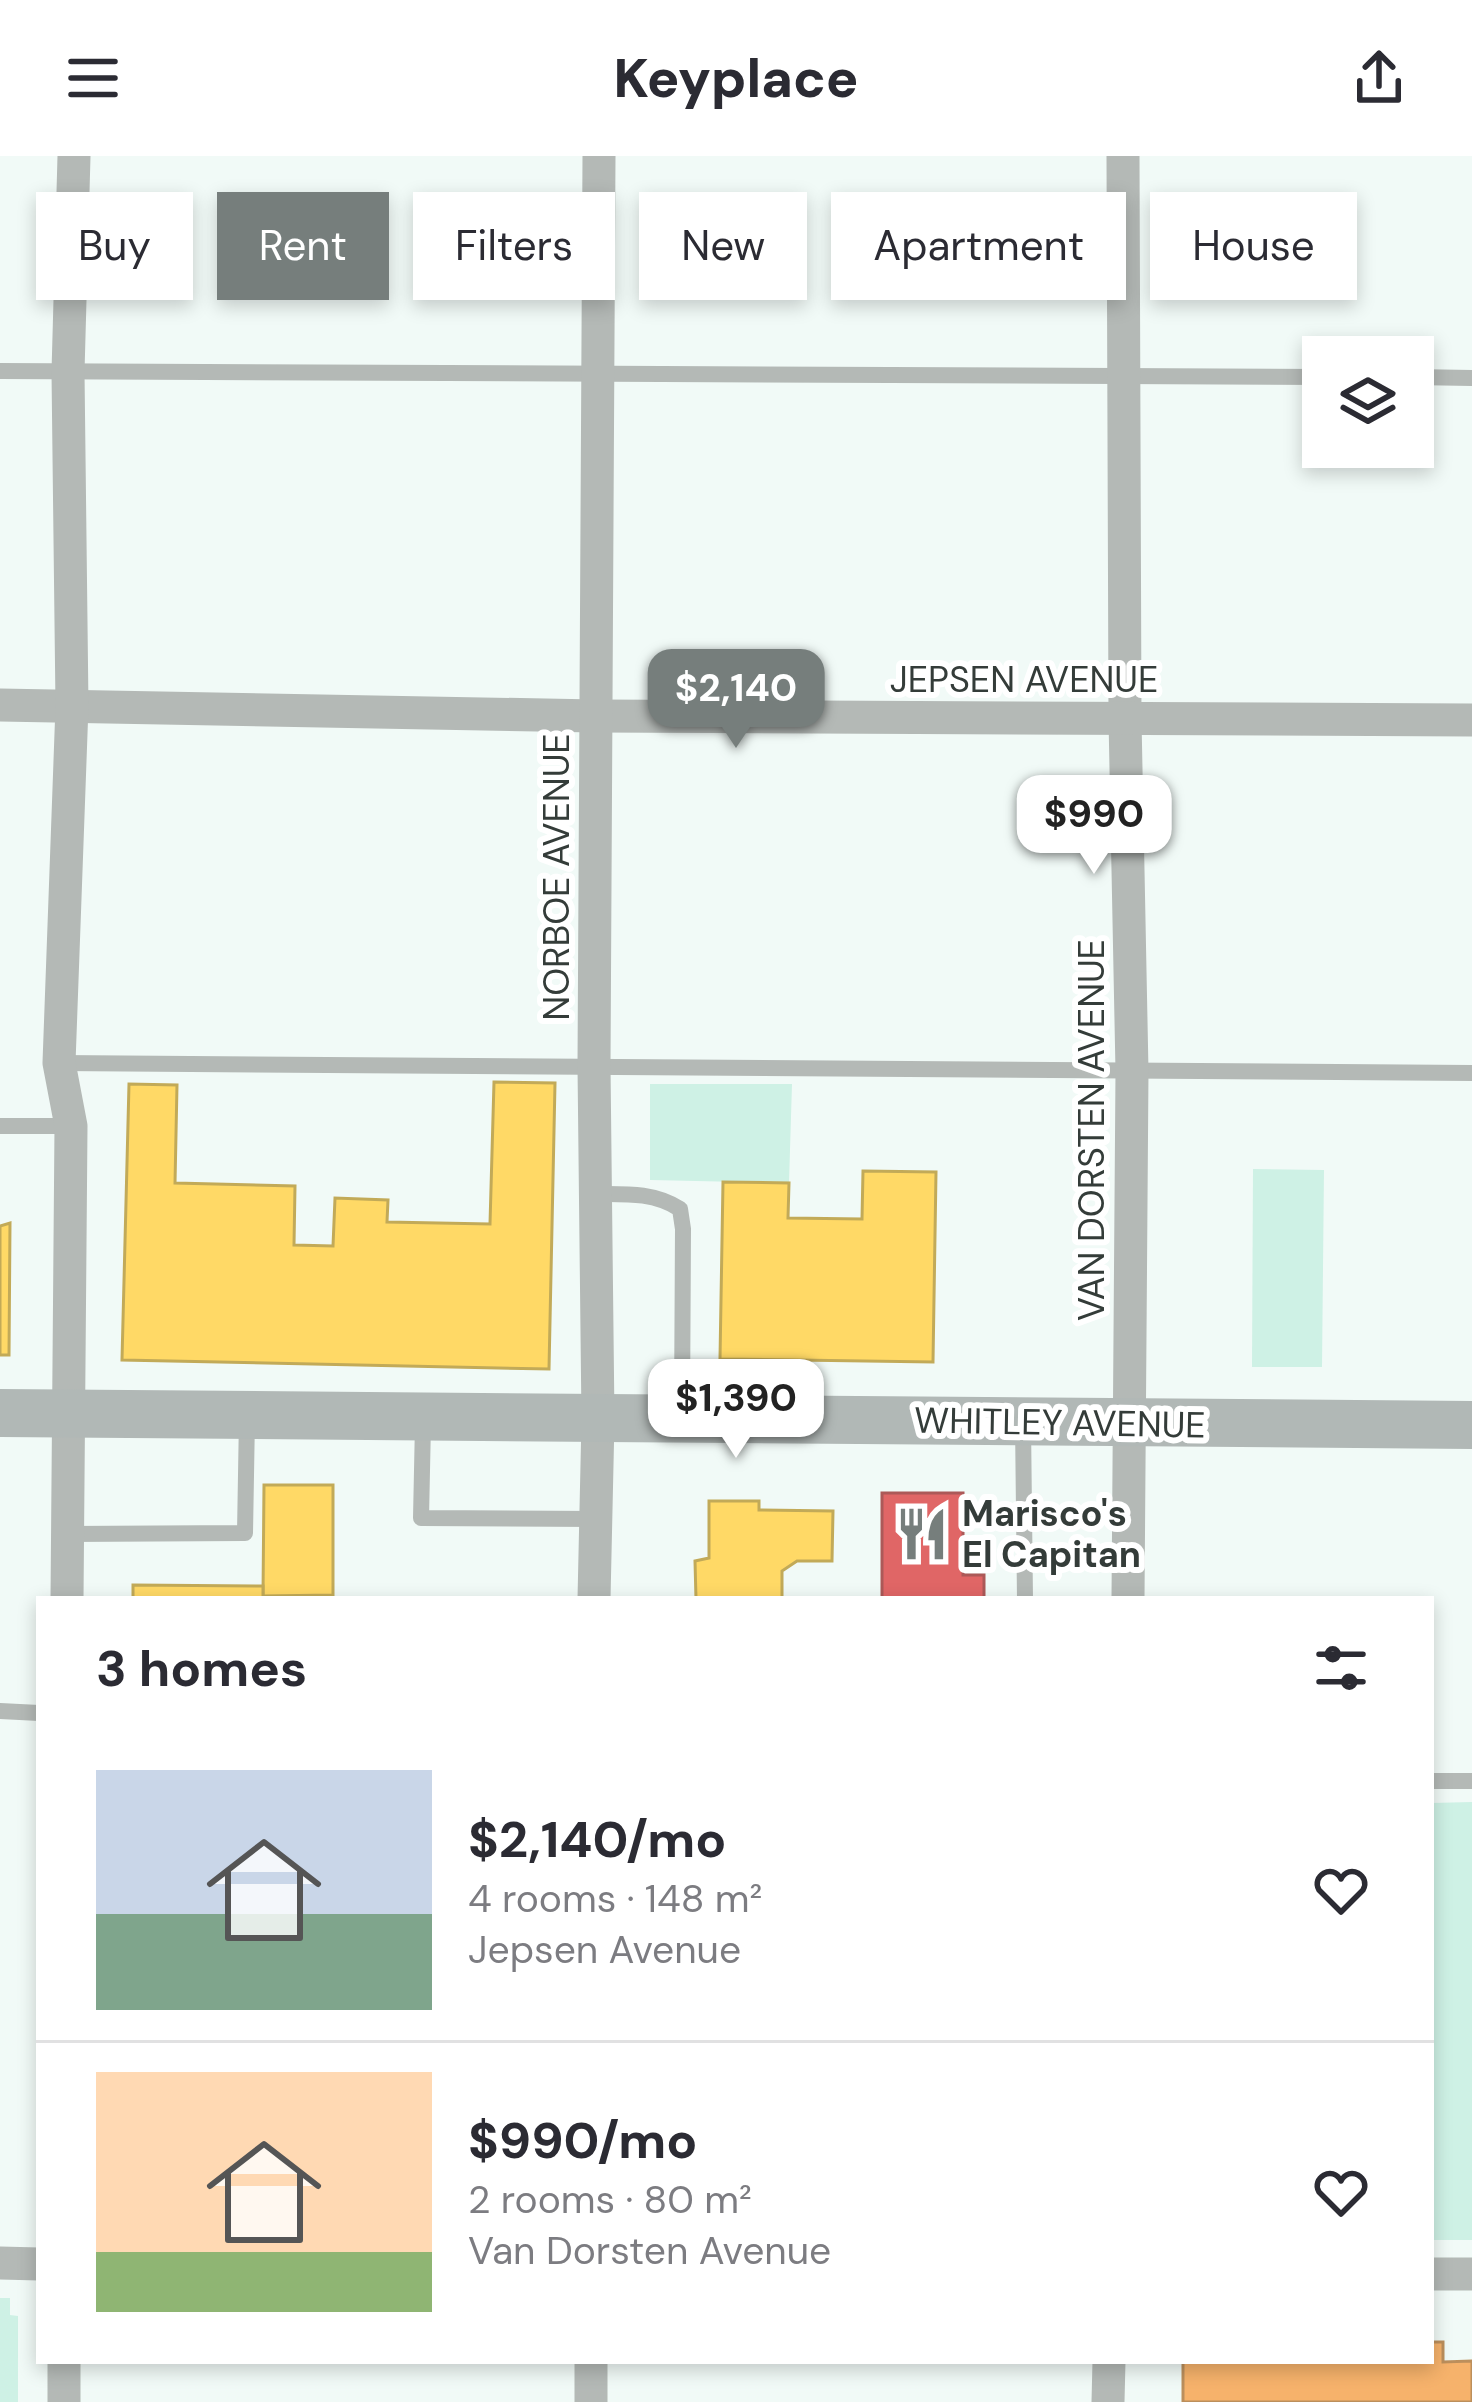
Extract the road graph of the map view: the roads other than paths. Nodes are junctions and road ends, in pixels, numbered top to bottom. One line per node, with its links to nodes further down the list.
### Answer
1 (74, 156): 5 (street)
2 (599, 156): 6 (street, NORBOE AVENUE)
3 (1124, 156): 7 (street, VAN DORSTEN AVENUE)
4 (0, 371): 5 (lane)
5 (68, 372): 6 (lane); 12 (street)
6 (597, 372): 7 (lane); 13 (street, NORBOE AVENUE)
7 (1124, 377): 8 (lane); 14 (street, VAN DORSTEN AVENUE)
8 (1302, 377)
9 (1434, 377): 10 (lane)
10 (1472, 377)
11 (0, 705): 12 (street, JEPSEN AVENUE)
12 (72, 706): 13 (street, JEPSEN AVENUE); 16 (street)
13 (596, 716): 14 (street, JEPSEN AVENUE); 17 (street, NORBOE AVENUE)
14 (1125, 719): 15 (street, JEPSEN AVENUE); 18 (street, VAN DORSTEN AVENUE)
15 (1472, 720)
16 (59, 1063): 17 (lane); 21 (street)
17 (594, 1066): 18 (lane); 22 (street, NORBOE AVENUE)
18 (1132, 1072): 19 (lane); 30 (street, VAN DORSTEN AVENUE)
19 (1472, 1073)
20 (0, 1126): 21 (lane)
21 (70, 1126): 24 (street)
22 (595, 1194): 27 (lane); 28 (street, NORBOE AVENUE)
23 (0, 1413): 24 (street, WHITLEY AVENUE)
24 (69, 1413): 25 (street, WHITLEY AVENUE); 33 (street)
25 (247, 1415): 26 (street, WHITLEY AVENUE); 33 (lane)
26 (423, 1416): 28 (street, WHITLEY AVENUE); 32 (lane)
27 (682, 1419): 28 (street, WHITLEY AVENUE); 29 (street, WHITLEY AVENUE)
28 (598, 1420): 32 (street, NORBOE AVENUE)
29 (1023, 1422): 30 (street, WHITLEY AVENUE); 36 (lane)
30 (1130, 1423): 31 (street, WHITLEY AVENUE); 37 (street, VAN DORSTEN AVENUE)
31 (1472, 1424)
32 (596, 1519): 35 (street, NORBOE AVENUE)
33 (68, 1534): 34 (street)
34 (67, 1596)
35 (594, 1596)
36 (1025, 1596)
37 (1128, 1596)
38 (0, 1711): 39 (lane)
39 (36, 1713)
40 (1434, 1781): 41 (lane)
41 (1472, 1781)
42 (0, 2264): 43 (street)
43 (36, 2264)
44 (1434, 2274): 45 (street)
45 (1472, 2274)
46 (64, 2364): 49 (street)
47 (591, 2364): 50 (street)
48 (1109, 2364): 51 (street)
49 (64, 2402)
50 (591, 2402)
51 (1108, 2402)

